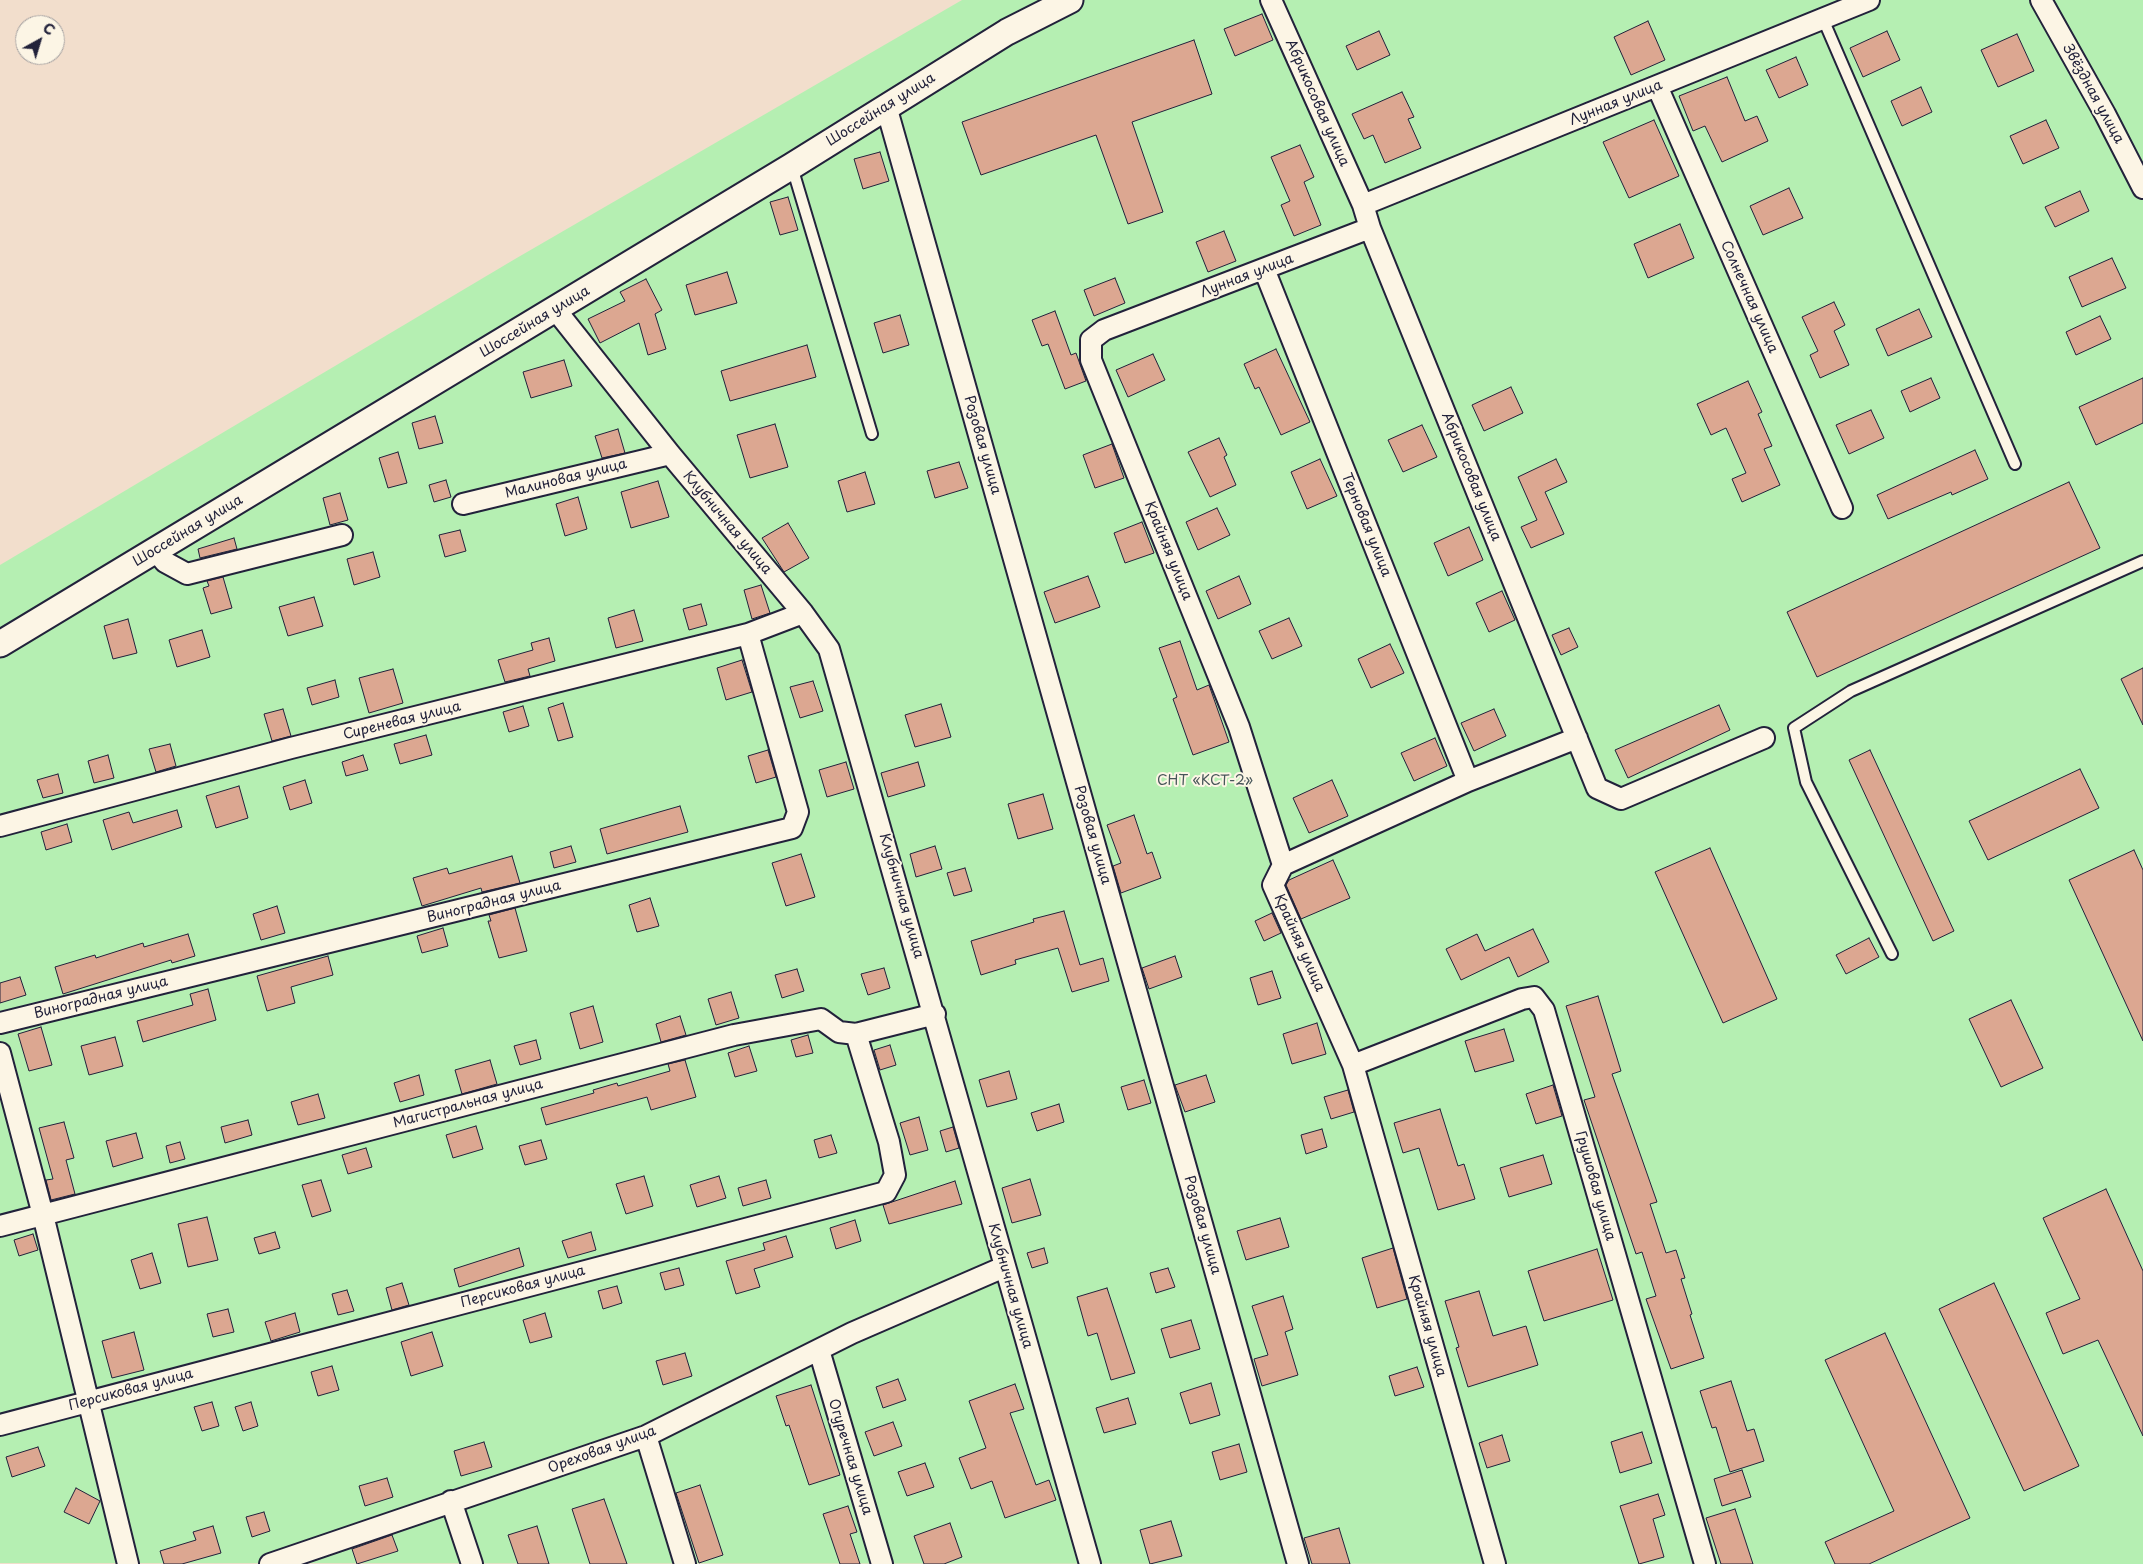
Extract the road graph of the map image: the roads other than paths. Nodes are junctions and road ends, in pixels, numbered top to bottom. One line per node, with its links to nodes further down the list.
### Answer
1 (1070, 0): 7 (street, Шоссейная улица)
2 (1271, 0): 10 (street, Абрикосовая улица)
3 (1869, 0): 5 (street, Лунная улица)
4 (2041, 0): 9 (street, Звёздная улица)
5 (1823, 19): 6 (street, Лунная улица); 17 (lane)
6 (1657, 86): 10 (street, Лунная улица); 19 (street, Солнечная улица)
7 (886, 106): 8 (street, Шоссейная улица); 51 (street, Розовая улица)
8 (792, 166): 14 (street, Шоссейная улица); 15 (lane)
9 (2143, 188)
10 (1363, 205): 11 (street, Абрикосовая улица)
11 (1370, 228): 12 (street, Лунная улица); 26 (street, Абрикосовая улица)
12 (1264, 269): 13 (street, Лунная улица); 28 (street, Терновая улица)
13 (1179, 302): 30 (street, Крайняя улица)
14 (555, 309): 16 (street, Клубничная улица); 21 (street, Шоссейная улица)
15 (872, 434)
16 (670, 454): 18 (street, Малиновая улица); 23 (street, Клубничная улица)
17 (2015, 464)
18 (463, 504)
19 (1842, 508)
20 (342, 535): 21 (street)
21 (156, 551): 25 (street, Шоссейная улица)
22 (2143, 561): 31 (lane)
23 (803, 613): 24 (street, Сиреневая улица); 32 (street, Клубничная улица)
24 (748, 634): 29 (street, Сиреневая улица); 33 (street, Виноградная улица)
25 (0, 644)
26 (1577, 738): 27 (street, Абрикосовая улица); 28 (street)
27 (1764, 738)
28 (1468, 781): 30 (street)
29 (0, 826)
30 (1283, 865): 36 (street, Крайняя улица)
31 (1892, 954)
32 (935, 1014): 34 (street, Магистральная улица); 39 (street, Клубничная улица)
33 (0, 1023)
34 (856, 1034): 37 (street, Магистральная улица); 41 (street, Персиковая улица)
35 (0, 1053): 37 (street)
36 (1353, 1065): 52 (street, Крайняя улица); 53 (street, Грушовая улица)
37 (43, 1214): 38 (street, Магистральная улица); 41 (street)
38 (0, 1226)
39 (1004, 1267): 40 (street, Ореховая улица); 50 (street, Клубничная улица)
40 (819, 1350): 43 (street, Ореховая улица); 49 (street, Огуречная улица)
41 (88, 1400): 42 (street, Персиковая улица); 45 (street)
42 (0, 1425)
43 (646, 1436): 44 (street, Ореховая улица); 48 (street)
44 (451, 1501): 46 (street, Ореховая улица); 47 (street)
45 (128, 1564)
46 (270, 1564)
47 (472, 1564)
48 (685, 1564)
49 (882, 1564)
50 (1090, 1564)
51 (1298, 1564)
52 (1495, 1564)
53 (1705, 1564)

